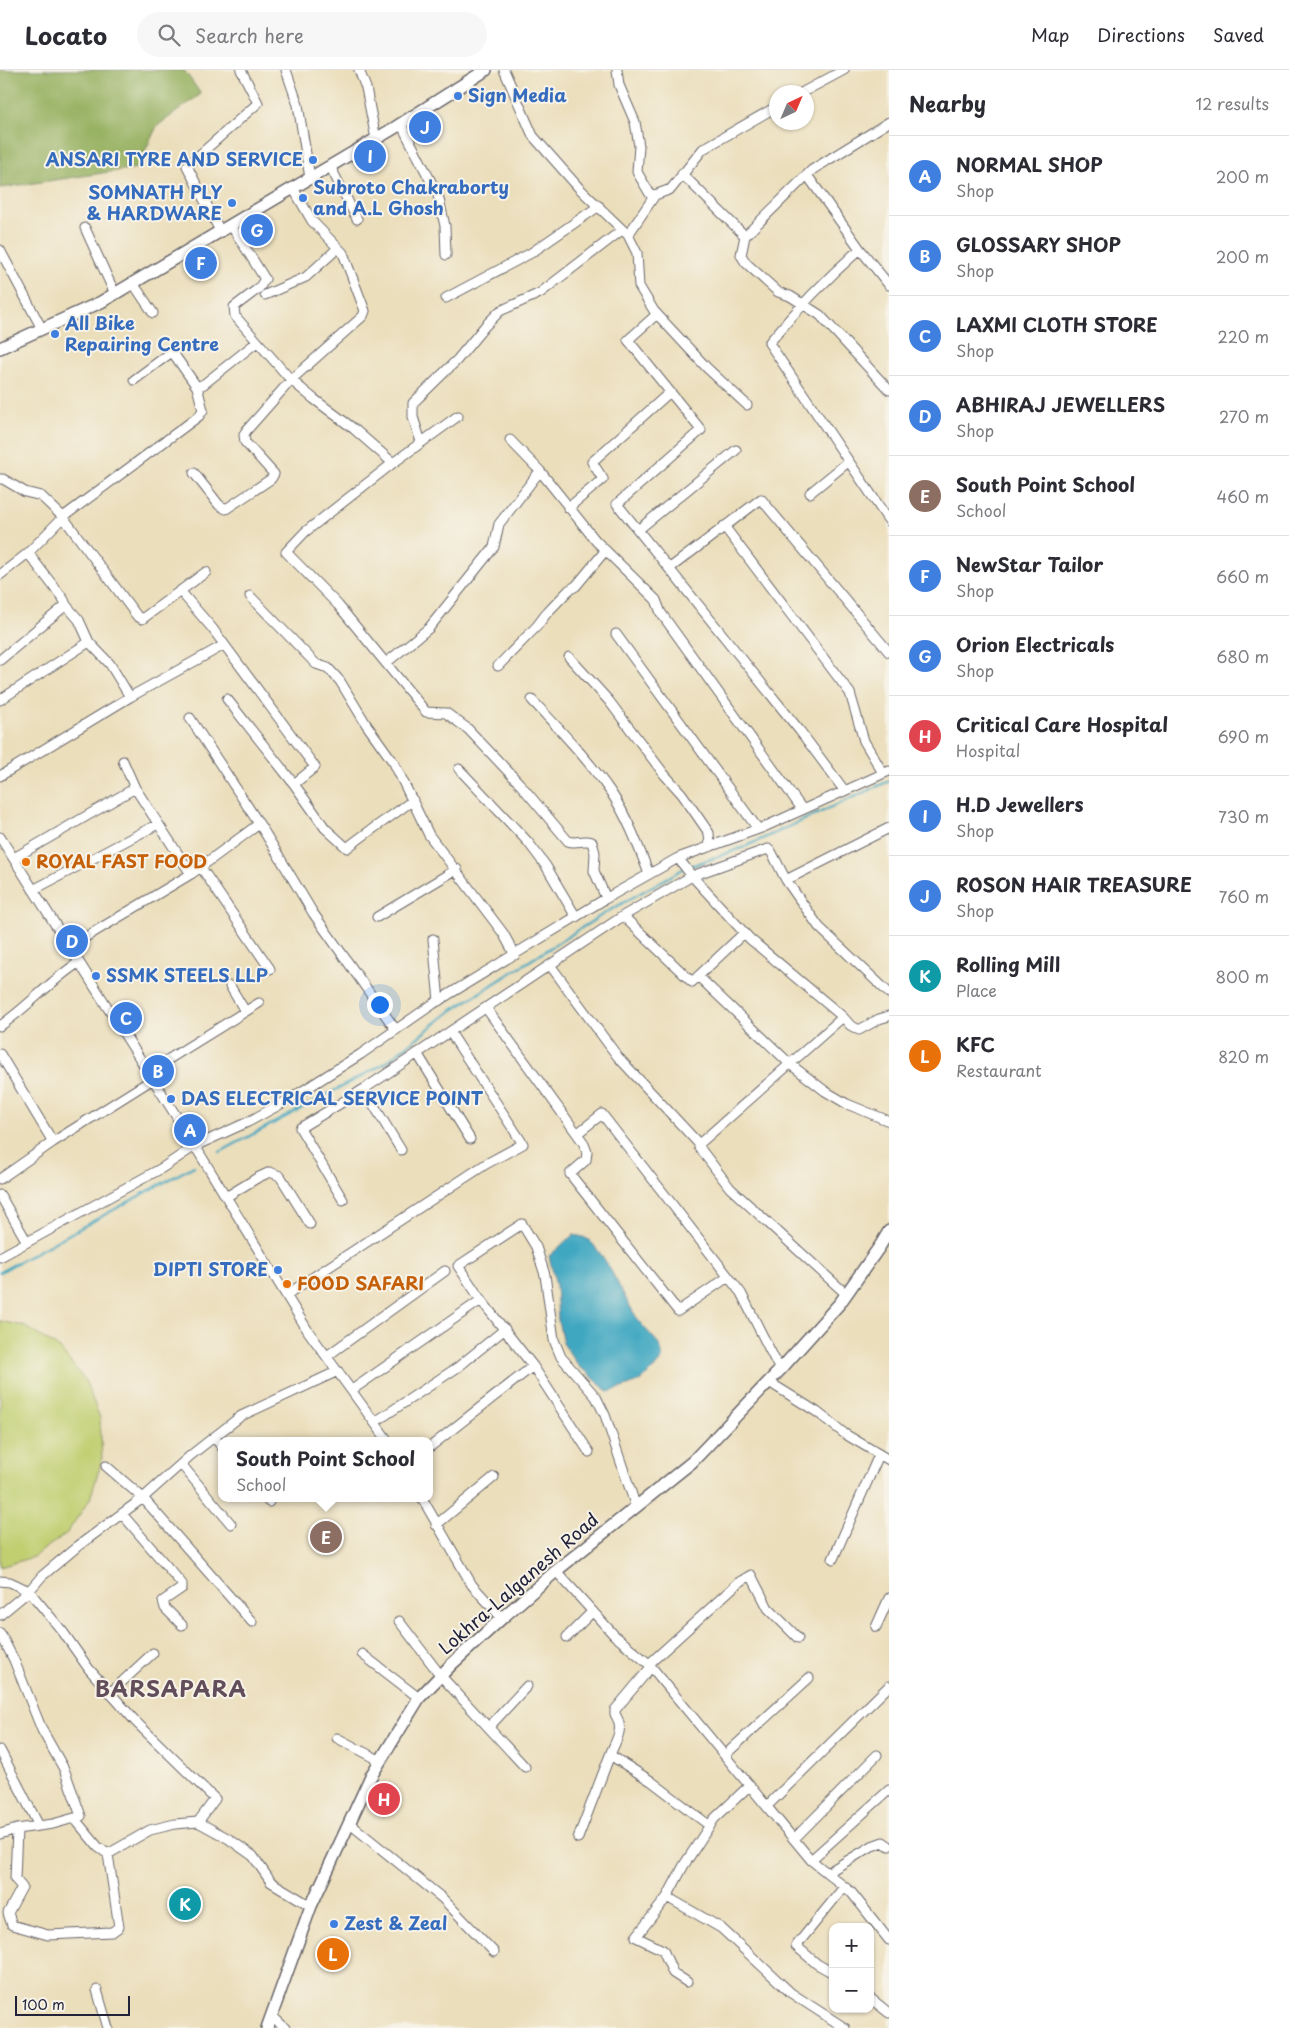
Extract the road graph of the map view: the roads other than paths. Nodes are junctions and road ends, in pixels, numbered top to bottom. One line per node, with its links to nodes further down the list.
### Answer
1 (240, 70): 23 (street)
2 (286, 70): 16 (street)
3 (359, 70): 12 (street)
4 (486, 70): 11 (main road)
5 (504, 70): 19 (street)
6 (617, 70): 18 (street)
7 (844, 70): 8 (street)
8 (814, 86)
9 (769, 111): 14 (street)
10 (889, 122): 15 (street)
11 (401, 124): 12 (main road); 29 (street)
12 (376, 139): 13 (main road)
13 (330, 166): 16 (main road); 20 (street)
14 (682, 174): 18 (street); 25 (street)
15 (808, 175): 25 (street); 27 (street)
16 (310, 178): 17 (main road)
17 (293, 188): 21 (main road); 26 (street)
18 (655, 195): 24 (street)
19 (599, 206): 24 (street); 34 (street)
20 (357, 219)
21 (231, 224): 23 (main road); 39 (street)
22 (85, 228): 32 (street)
23 (220, 231): 30 (main road)
24 (625, 233): 37 (street); 49 (street)
25 (745, 236): 35 (street)
26 (338, 248): 33 (street); 42 (street)
27 (860, 249): 31 (street); 35 (street)
28 (0, 250): 38 (street)
29 (446, 255)
30 (134, 283): 32 (main road); 36 (street)
31 (889, 285)
32 (115, 294): 38 (main road)
33 (265, 295)
34 (446, 298)
35 (803, 304): 44 (street); 51 (street)
36 (153, 313)
37 (657, 314): 45 (street); 46 (street)
38 (42, 329): 40 (main road)
39 (257, 342): 42 (street); 43 (street)
40 (0, 348)
41 (134, 380): 43 (street)
42 (291, 380): 52 (street); 54 (street)
43 (198, 387): 58 (street)
44 (889, 390)
45 (670, 392): 57 (street); 61 (street)
46 (747, 405)
47 (458, 416): 49 (street)
48 (510, 440): 53 (street)
49 (421, 442): 52 (street)
50 (736, 450): 61 (street)
51 (848, 462): 56 (street); 59 (street)
52 (393, 464): 76 (street)
53 (540, 471): 57 (street); 76 (street)
54 (194, 473)
55 (0, 479): 58 (street)
56 (810, 493)
57 (568, 508): 62 (street)
58 (64, 516): 63 (street); 67 (street)
59 (889, 521)
60 (724, 526): 64 (street); 73 (street); 85 (street)
61 (638, 530): 64 (street)
62 (605, 550): 77 (street); 91 (street)
63 (28, 553): 66 (street); 69 (street)
64 (670, 568): 89 (street)
65 (206, 572): 67 (street)
66 (0, 575)
67 (181, 592): 72 (street)
68 (250, 596): 90 (street)
69 (66, 605): 71 (street); 75 (street)
70 (616, 634): 95 (street)
71 (89, 642): 78 (street); 80 (street)
72 (224, 646): 78 (street); 87 (street)
73 (889, 652)
74 (568, 657): 97 (street)
75 (0, 660)
76 (386, 663): 107 (street)
77 (498, 666)
78 (130, 697): 86 (street)
79 (227, 699): 87 (street)
80 (0, 700)
81 (532, 700): 103 (street)
82 (190, 718): 93 (street)
83 (123, 761): 88 (street)
84 (459, 769): 110 (street)
85 (886, 772): 89 (street)
86 (0, 776)
87 (294, 784): 90 (street)
88 (135, 788): 92 (street); 98 (street)
89 (844, 790): 91 (street)
90 (413, 800): 101 (street)
91 (802, 809): 95 (street)
92 (158, 824): 102 (street); 106 (street)
93 (259, 824): 100 (street); 128 (street)
94 (888, 824): 105 (street)
95 (758, 829): 97 (street)
96 (0, 837): 98 (street)
97 (710, 847): 99 (street)
98 (14, 858): 106 (street)
99 (679, 860): 103 (street); 104 (street)
100 (200, 866): 102 (street); 117 (street)
101 (457, 869): 109 (street); 114 (street)
102 (191, 874): 113 (street)
103 (649, 874): 107 (street)
104 (691, 875): 105 (street); 108 (street); 111 (street)
105 (786, 880): 120 (street)
106 (33, 890): 113 (street)
107 (606, 898): 110 (street)
108 (623, 916): 116 (street); 118 (street)
109 (377, 917)
110 (576, 917): 114 (street)
111 (744, 933): 118 (street); 126 (street)
112 (433, 939): 121 (street)
113 (69, 947): 115 (street)
114 (515, 955): 121 (street)
115 (78, 963): 127 (street); 133 (street)
116 (550, 965): 123 (street); 139 (street)
117 (270, 969)
118 (698, 976): 132 (street)
119 (230, 986): 124 (street)
120 (889, 993)
121 (439, 1001): 128 (street)
122 (259, 1003): 124 (street)
123 (486, 1008): 129 (street); 136 (street)
124 (245, 1011): 133 (street)
125 (889, 1016): 126 (street)
126 (843, 1017): 132 (street)
127 (0, 1026)
128 (396, 1030): 140 (street)
129 (450, 1032): 131 (street); 153 (street)
130 (0, 1054): 138 (street)
131 (417, 1054): 134 (street); 137 (street)
132 (790, 1064): 135 (street); 139 (street)
133 (150, 1075): 138 (street); 140 (street)
134 (364, 1089): 141 (street); 145 (street)
135 (889, 1121)
136 (578, 1133): 151 (street); 151 (street)
137 (470, 1139)
138 (53, 1142): 142 (street)
139 (699, 1144): 152 (street)
140 (195, 1146): 144 (street); 148 (street)
141 (401, 1150)
142 (0, 1179)
143 (0, 1195): 148 (street)
144 (226, 1197): 146 (street); 153 (street)
145 (343, 1200)
146 (310, 1224)
147 (889, 1231): 152 (main road, Lokhra-Lalganesh Road)
148 (27, 1242): 149 (street)
149 (0, 1257)
150 (445, 1271): 156 (street)
151 (728, 1278): 158 (street)
152 (846, 1294): 158 (main road, Lokhra-Lalganesh Road)
153 (286, 1295): 156 (street)
154 (481, 1300): 155 (street); 161 (street); 175 (street)
155 (504, 1329): 157 (street); 162 (street)
156 (327, 1356): 159 (street)
157 (533, 1366): 166 (street); 167 (street)
158 (780, 1370): 160 (main road, Lokhra-Lalganesh Road)
159 (338, 1371): 161 (street); 163 (street)
160 (769, 1382): 168 (street); 175 (main road, Lokhra-Lalganesh Road)
161 (352, 1390): 162 (street)
162 (375, 1422): 164 (street)
163 (214, 1437): 165 (street); 170 (street)
164 (385, 1437)
165 (218, 1442)
166 (433, 1445)
167 (589, 1452)
168 (879, 1455): 169 (street); 179 (street)
169 (889, 1460)
170 (181, 1464): 173 (street); 177 (street)
171 (106, 1466): 173 (street)
172 (494, 1477): 178 (street)
173 (143, 1498): 176 (street); 188 (street)
174 (424, 1502): 178 (street)
175 (636, 1507): 180 (main road, Lokhra-Lalganesh Road)
176 (122, 1514): 182 (street); 189 (street)
177 (231, 1524)
178 (436, 1525): 186 (street)
179 (833, 1559)
180 (556, 1571): 184 (street); 186 (main road, Lokhra-Lalganesh Road)
181 (0, 1581): 182 (street)
182 (29, 1591): 185 (street); 201 (street)
183 (889, 1598): 190 (street)
184 (592, 1612): 192 (street); 196 (street)
185 (0, 1615)
186 (502, 1618): 197 (main road, Lokhra-Lalganesh Road)
187 (399, 1621): 197 (street)
188 (252, 1622)
189 (182, 1624)
190 (876, 1627)
191 (0, 1633): 214 (street)
192 (567, 1637)
193 (798, 1638): 196 (street)
194 (153, 1652): 201 (street)
195 (362, 1654): 202 (street)
196 (650, 1666): 206 (street); 207 (street)
197 (440, 1676): 202 (main road, Lokhra-Lalganesh Road); 203 (street)
198 (809, 1678): 207 (street)
199 (527, 1686): 203 (street)
200 (889, 1686): 213 (street)
201 (110, 1693): 215 (street)
202 (420, 1698): 209 (main road, Lokhra-Lalganesh Road)
203 (489, 1727): 210 (street)
204 (336, 1738): 209 (street)
205 (0, 1750): 217 (street)
206 (610, 1755): 218 (street); 221 (street)
207 (725, 1755): 211 (street)
208 (878, 1755): 222 (street)
209 (381, 1761): 216 (main road, Lokhra-Lalganesh Road)
210 (525, 1767)
211 (750, 1785): 213 (street); 218 (street)
212 (889, 1790): 225 (street)
213 (767, 1806): 222 (street)
214 (74, 1818): 217 (street); 224 (street)
215 (198, 1822): 224 (street); 229 (street)
216 (350, 1823): 229 (main road, Lokhra-Lalganesh Road); 231 (street)
217 (39, 1826): 219 (street)
218 (710, 1826): 228 (street)
219 (17, 1829): 220 (street); 224 (street)
220 (0, 1834)
221 (578, 1838)
222 (794, 1839): 225 (street)
223 (889, 1846): 226 (street)
224 (108, 1854)
225 (811, 1860): 226 (street)
226 (827, 1873): 227 (street)
227 (844, 1886): 230 (street); 232 (street)
228 (667, 1897): 233 (street); 241 (street)
229 (311, 1906): 237 (main road, Lokhra-Lalganesh Road)
230 (889, 1940)
231 (494, 1952)
232 (829, 1971)
233 (688, 1982)
234 (97, 1990): 238 (street)
235 (874, 2001): 236 (street)
236 (889, 2013)
237 (272, 2016): 239 (main road, Lokhra-Lalganesh Road); 240 (street)
238 (108, 2028)
239 (267, 2028)
240 (285, 2028)
241 (845, 2028)

